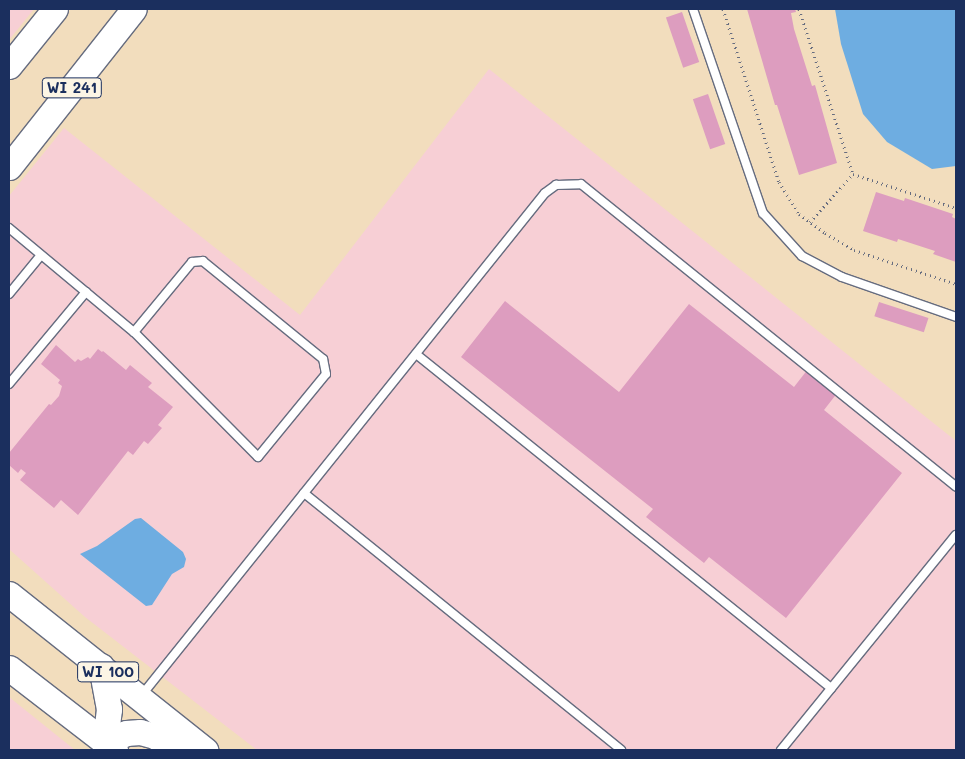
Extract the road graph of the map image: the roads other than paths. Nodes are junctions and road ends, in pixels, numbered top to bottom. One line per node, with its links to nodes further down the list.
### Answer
1 (55, 9): 4 (main road)
2 (134, 9): 5 (main road, WI 241)
3 (693, 9): 10 (lane)
4 (9, 66)
5 (9, 167)
6 (9, 228): 7 (lane)
7 (42, 255): 8 (lane); 9 (lane)
8 (86, 292): 11 (lane); 13 (lane)
9 (9, 294)
10 (956, 317)
11 (134, 332): 11 (lane)
12 (416, 354): 14 (lane); 15 (lane); 20 (lane)
13 (9, 384)
14 (956, 487)
15 (304, 494): 21 (lane); 25 (lane)
16 (956, 535): 20 (lane)
17 (9, 594): 18 (main road, WI 100)
18 (101, 666): 21 (main road, WI 100); 22 (main road)
19 (9, 668): 22 (main road)
20 (832, 688): 26 (lane)
21 (140, 698): 24 (main road, WI 100)
22 (107, 748): 23 (main road)
23 (174, 750)
24 (206, 750)
25 (621, 750)
26 (780, 750)

